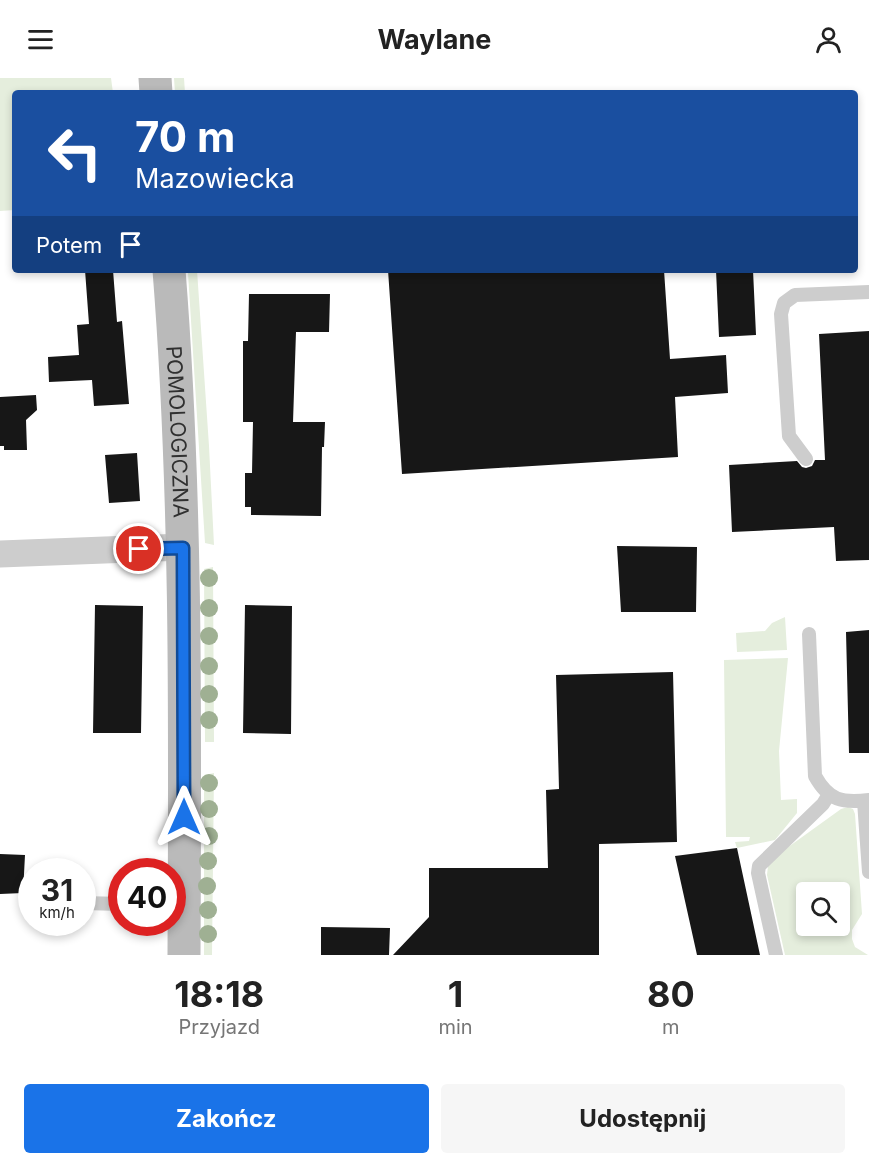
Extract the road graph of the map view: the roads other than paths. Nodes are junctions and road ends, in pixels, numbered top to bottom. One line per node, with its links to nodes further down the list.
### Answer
1 (170, 273): 4 (street, POMOLOGICZNA)
2 (869, 292): 3 (lane)
3 (806, 459)
4 (183, 548): 5 (street); 9 (street, POMOLOGICZNA)
5 (0, 554)
6 (809, 634): 7 (lane)
7 (830, 794): 8 (lane); 13 (lane)
8 (866, 800): 10 (lane)
9 (179, 858)
10 (869, 872)
11 (182, 936): 12 (street, POMOLOGICZNA)
12 (184, 955)
13 (776, 955)

